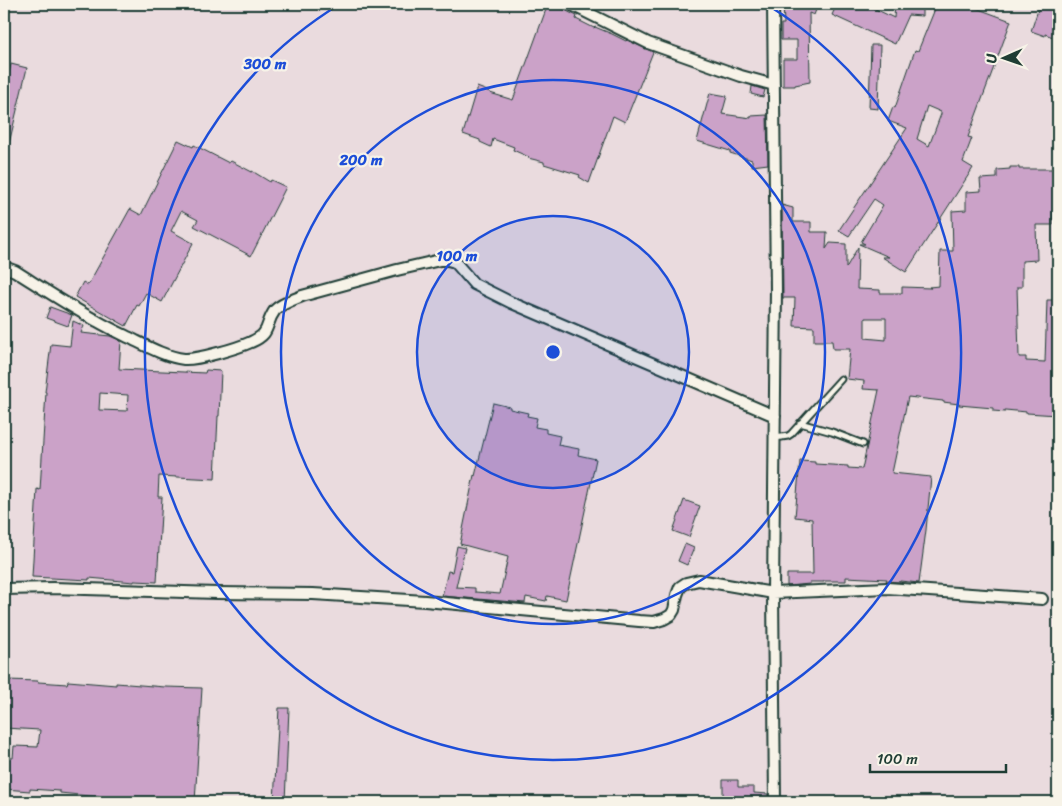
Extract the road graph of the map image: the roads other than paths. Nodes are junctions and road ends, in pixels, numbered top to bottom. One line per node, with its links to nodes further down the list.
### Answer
1 (570, 4): 3 (street)
2 (773, 4): 3 (street)
3 (774, 85): 6 (street)
4 (4, 267): 6 (street)
5 (841, 379): 7 (lane)
6 (774, 416): 8 (street)
7 (800, 424): 8 (lane); 9 (lane)
8 (774, 438): 11 (street)
9 (863, 444)
10 (4, 589): 11 (street)
11 (773, 593): 12 (street); 13 (street)
12 (1042, 599)
13 (775, 802)

